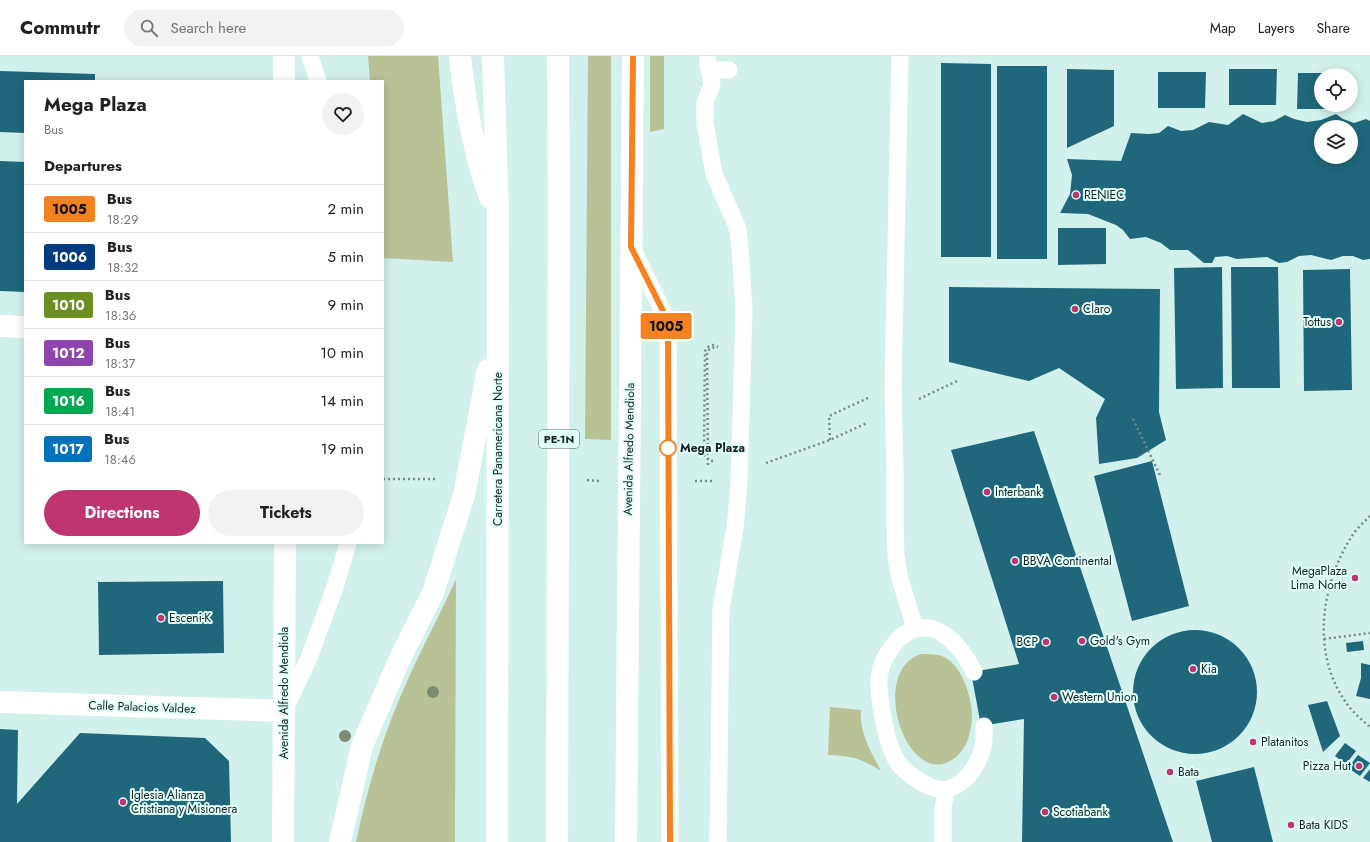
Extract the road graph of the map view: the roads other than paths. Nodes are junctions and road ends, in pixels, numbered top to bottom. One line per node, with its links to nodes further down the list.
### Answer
1 (284, 56): 10 (main road)
2 (310, 56): 11 (lane)
3 (460, 56): 12 (main road)
4 (493, 56): 12 (main road, Carretera Panamericana Norte)
5 (558, 56): 25 (main road, PE-1N)
6 (633, 56): 13 (main road, Avenida Alfredo Mendiola)
7 (900, 56): 19 (lane)
8 (708, 63): 9 (lane); 31 (lane)
9 (729, 70)
10 (284, 80)
11 (318, 80)
12 (498, 217): 14 (main road, Carretera Panamericana Norte)
13 (631, 247): 29 (main road, Avenida Alfredo Mendiola); 30 (lane)
14 (498, 318): 27 (main road); 28 (main road, Carretera Panamericana Norte)
15 (0, 326): 16 (main road)
16 (24, 327)
17 (285, 544): 22 (main road, Avenida Alfredo Mendiola)
18 (348, 544): 22 (lane)
19 (915, 628): 20 (lane); 24 (lane)
20 (974, 672)
21 (0, 702): 22 (main road, Calle Palacios Valdez)
22 (284, 712): 26 (main road, Avenida Alfredo Mendiola)
23 (984, 726): 24 (lane)
24 (946, 790): 32 (lane)
25 (559, 835)
26 (283, 842)
27 (340, 842)
28 (497, 842)
29 (626, 842)
30 (670, 842)
31 (718, 842)
32 (943, 842)

